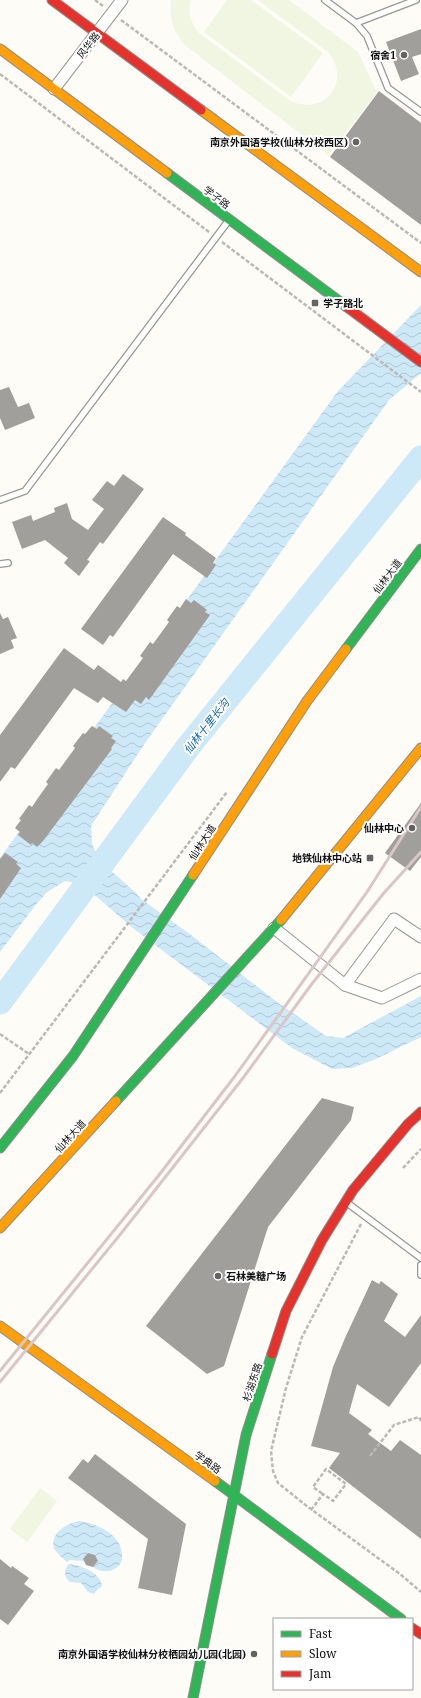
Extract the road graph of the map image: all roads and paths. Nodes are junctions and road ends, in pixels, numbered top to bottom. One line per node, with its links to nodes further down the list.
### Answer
1 (52, 0): 8 (main road)
2 (95, 0): 6 (path)
3 (122, 0): 6 (street, 风华路)
4 (325, 0): 7 (lane)
5 (416, 0): 7 (lane)
6 (112, 13): 8 (street, 风华路); 13 (path)
7 (356, 24): 11 (lane)
8 (97, 33): 10 (street, 风华路); 14 (main road)
9 (0, 49): 10 (main road, 学子路)
10 (54, 89): 12 (main road, 学子路)
11 (421, 112)
12 (230, 220): 15 (main road, 学子路); 16 (lane)
13 (421, 243)
14 (421, 272)
15 (421, 362)
16 (0, 500)
17 (421, 549): 30 (main road, 仙林大道)
18 (0, 557): 19 (lane)
19 (3, 563)
20 (421, 748): 22 (main road, 仙林大道)
21 (229, 789): 27 (path)
22 (274, 928): 25 (street); 35 (main road, 仙林大道)
23 (421, 937): 25 (street)
24 (421, 979): 25 (street)
25 (345, 985)
26 (0, 1034): 27 (path)
27 (29, 1054): 28 (path)
28 (0, 1093)
29 (421, 1112): 33 (main road, 杉湖东路)
30 (0, 1148)
31 (421, 1149): 32 (path)
32 (403, 1168)
33 (346, 1202): 36 (lane); 43 (main road, 杉湖东路)
34 (361, 1224): 44 (path)
35 (0, 1228)
36 (421, 1258)
37 (421, 1265): 38 (lane)
38 (421, 1276)
39 (0, 1326): 43 (main road, 学典路)
40 (421, 1421): 41 (path)
41 (370, 1456)
42 (323, 1494): 42 (path); 44 (path)
43 (234, 1495): 46 (main road, 学典路); 47 (main road, 杉湖东路)
44 (311, 1510): 45 (path)
45 (421, 1592)
46 (399, 1618)
47 (193, 1698)

